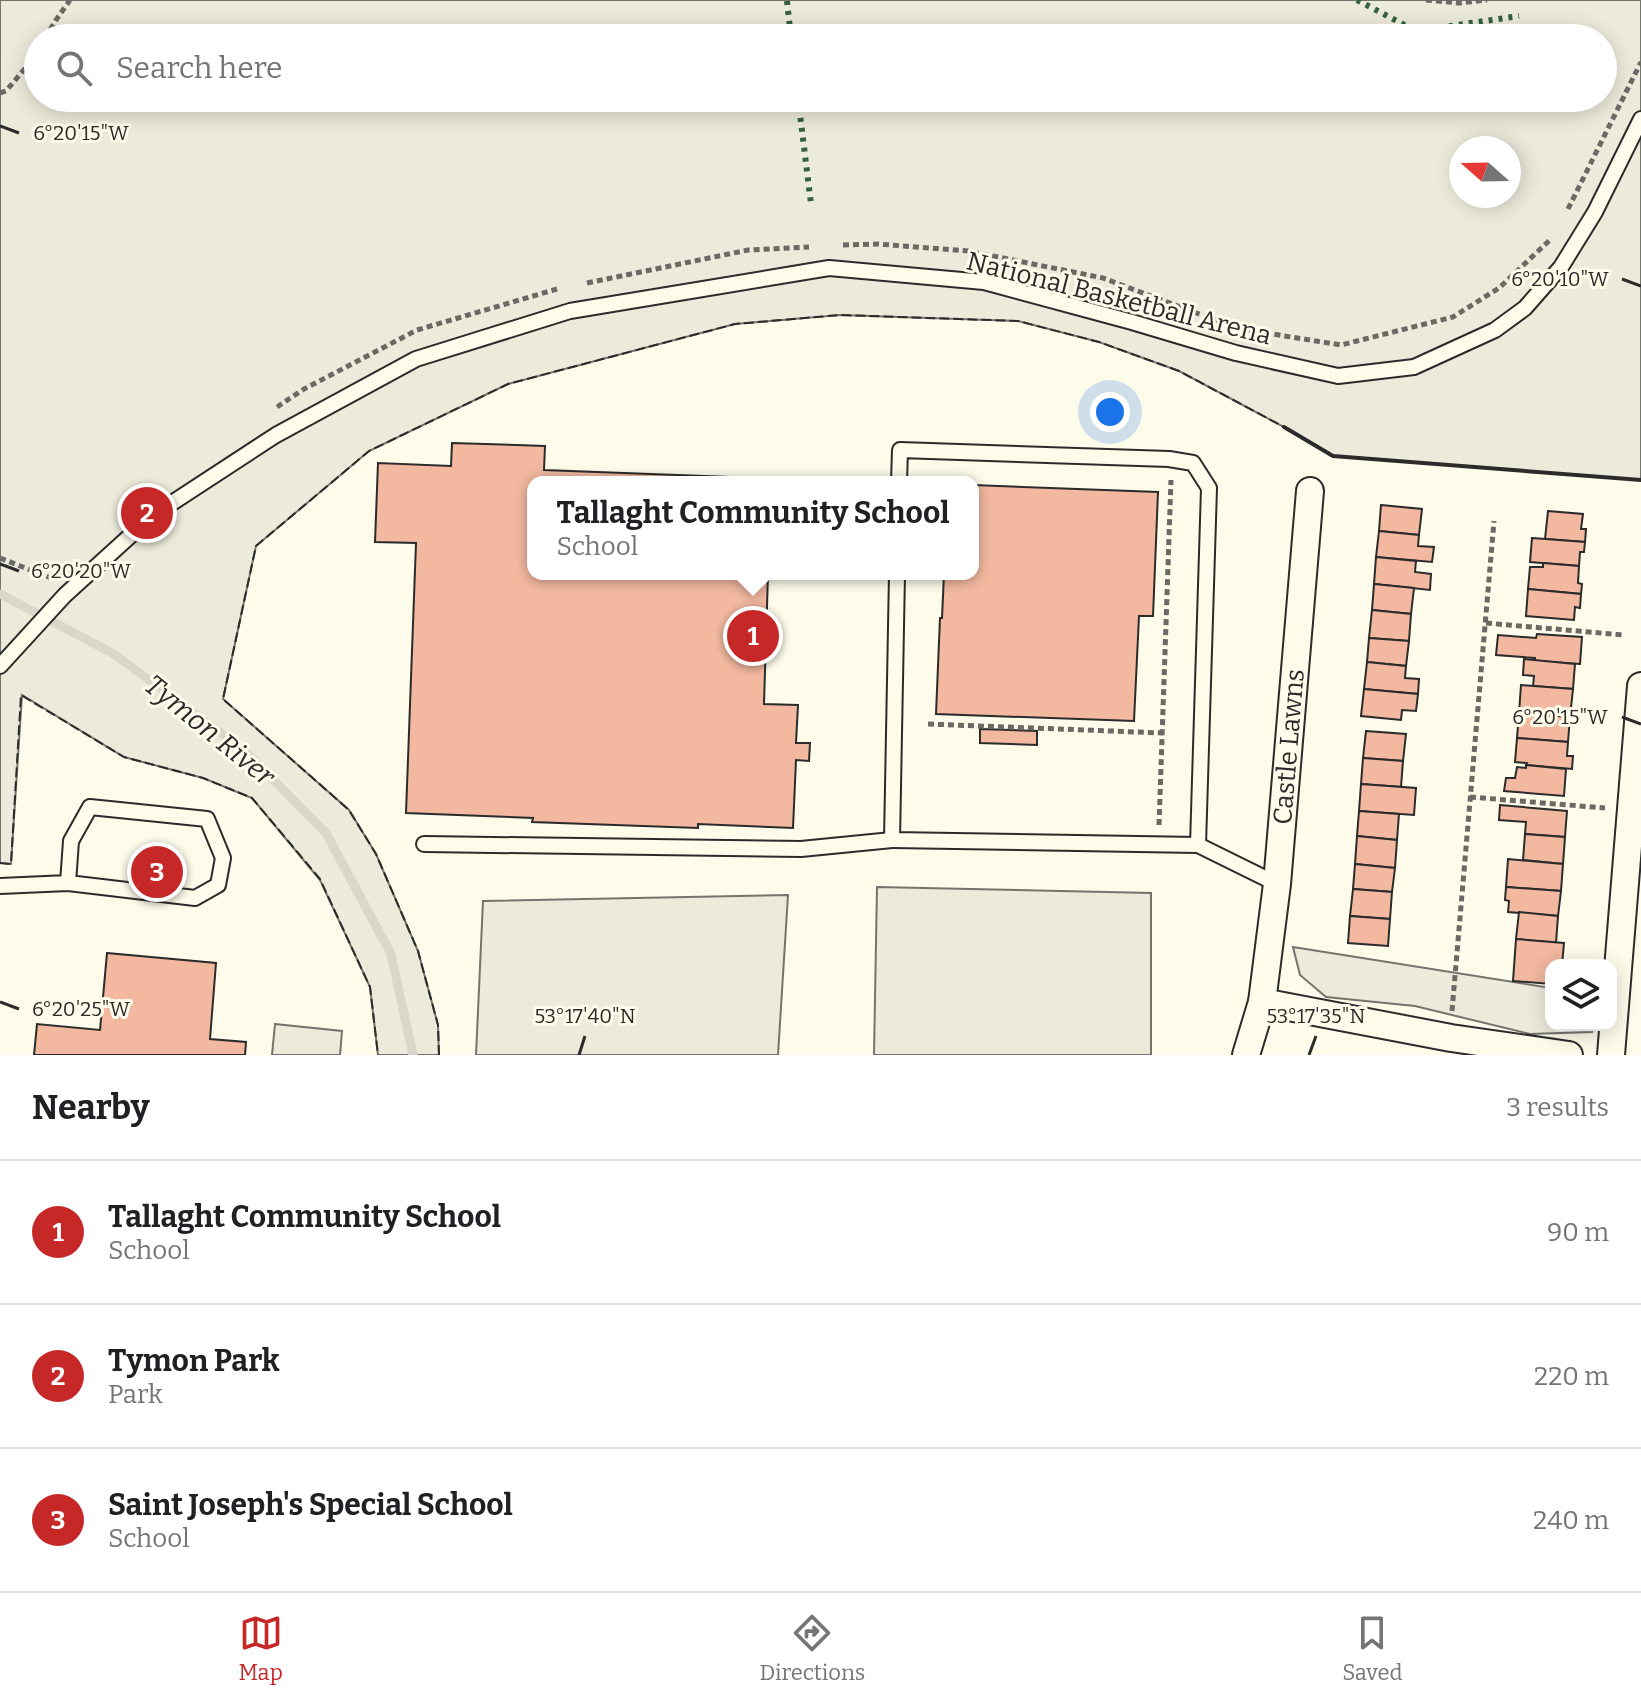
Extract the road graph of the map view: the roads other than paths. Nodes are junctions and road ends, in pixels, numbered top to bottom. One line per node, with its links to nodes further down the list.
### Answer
1 (1641, 119): 5 (lane, National Basketball Arena)
2 (899, 476): 9 (lane)
3 (1310, 491): 11 (street, Castle Lawns)
4 (897, 580): 7 (lane)
5 (0, 666)
6 (1641, 686): 16 (street)
7 (892, 840): 8 (lane); 9 (lane)
8 (424, 844)
9 (1198, 845): 11 (lane)
10 (68, 883): 10 (lane); 12 (lane)
11 (1277, 884): 13 (street, Castle Lawns)
12 (0, 886)
13 (1262, 1002): 14 (street, Castle Lawns); 15 (street)
14 (1246, 1055)
15 (1569, 1055)
16 (1611, 1055)

